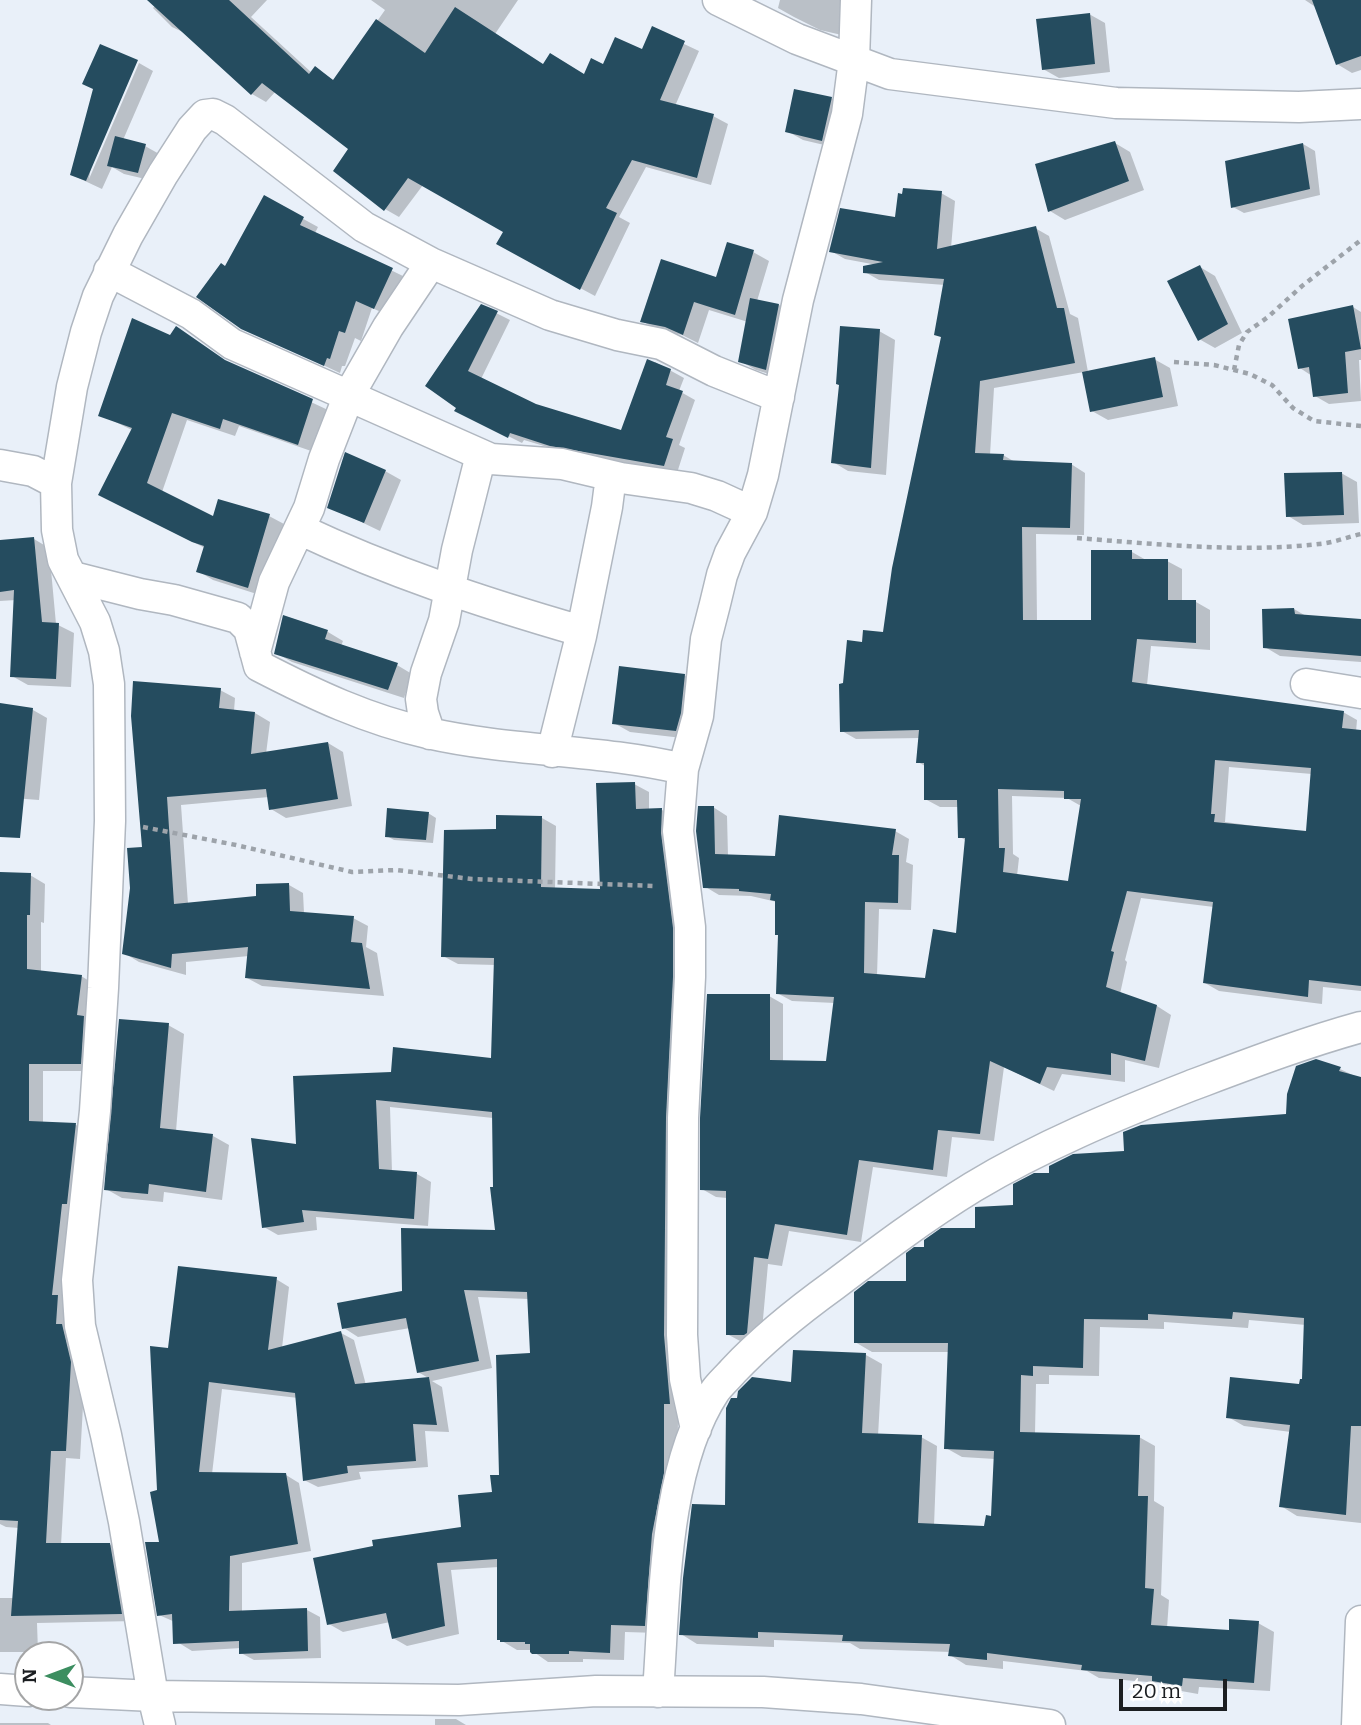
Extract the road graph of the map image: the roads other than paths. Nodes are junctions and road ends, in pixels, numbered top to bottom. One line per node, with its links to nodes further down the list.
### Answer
1 (718, 0): 3 (street)
2 (856, 0): 3 (street)
3 (854, 60): 4 (street); 8 (street)
4 (1361, 104)
5 (431, 263): 6 (street); 7 (street); 8 (street)
6 (109, 271): 7 (street); 12 (street)
7 (349, 395): 9 (street); 14 (street)
8 (779, 397): 13 (street)
9 (481, 455): 11 (street); 16 (street)
10 (0, 465): 12 (street)
11 (611, 476): 13 (street); 17 (street)
12 (56, 483): 15 (street)
13 (752, 512): 23 (street)
14 (299, 529): 16 (street); 18 (street)
15 (72, 577): 18 (street); 29 (street)
16 (450, 592): 17 (street); 21 (street)
17 (581, 631): 22 (street)
18 (256, 652): 21 (street)
19 (1306, 684): 20 (street)
20 (1361, 693)
21 (430, 734): 22 (street)
22 (552, 752): 23 (street)
23 (683, 769): 25 (street)
24 (1361, 1027): 25 (street)
25 (696, 1429): 27 (street)
26 (1361, 1621): 33 (street)
27 (658, 1692): 30 (street); 32 (street)
28 (84, 1693): 29 (street)
29 (153, 1696): 30 (street); 31 (street)
30 (382, 1712)
31 (160, 1725)
32 (1050, 1725)
33 (1357, 1725)

